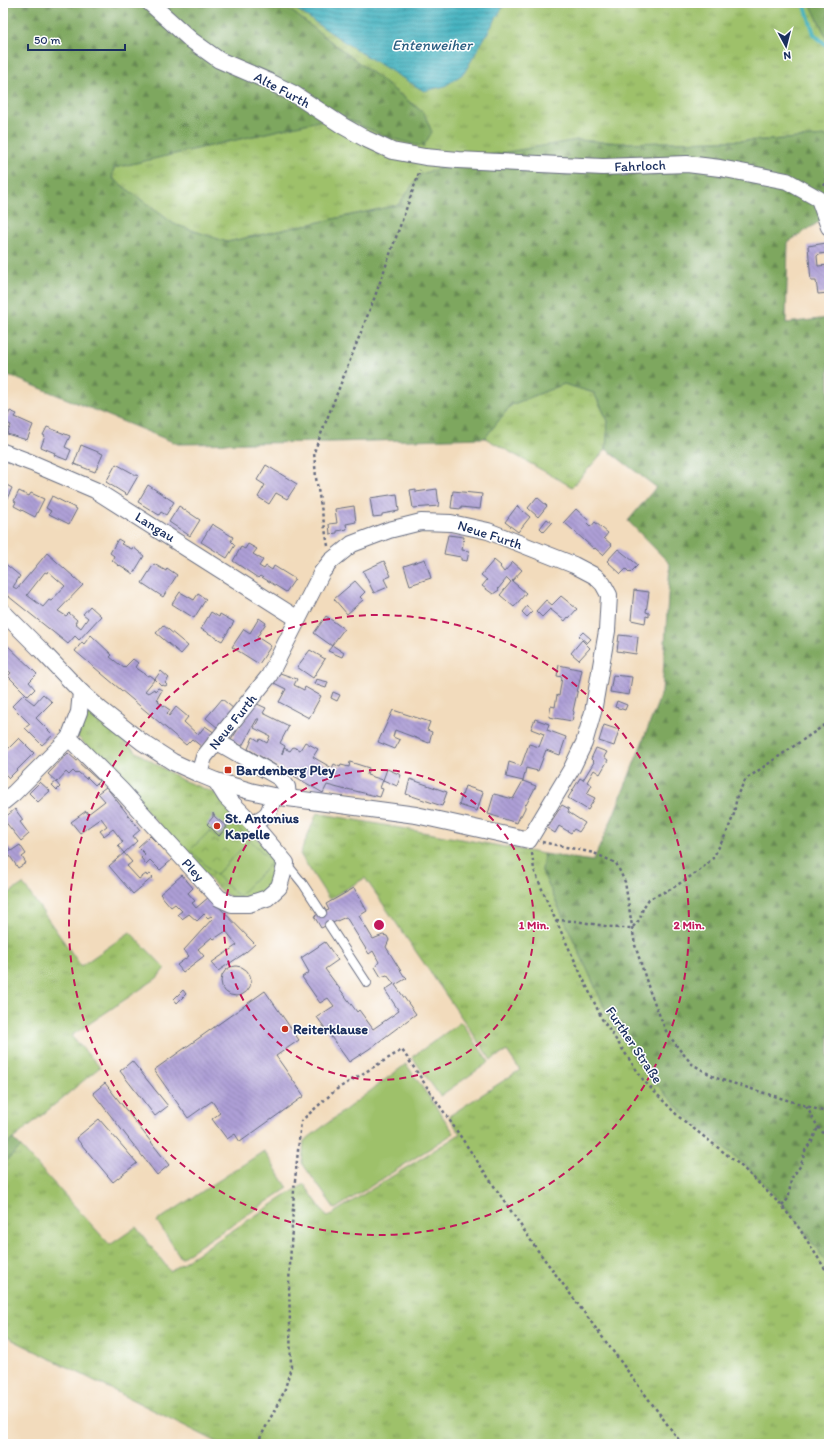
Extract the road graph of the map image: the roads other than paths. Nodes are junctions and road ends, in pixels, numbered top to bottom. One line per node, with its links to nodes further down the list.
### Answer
1 (150, 3): 2 (street, Alte Furth)
2 (425, 156): 3 (street, Fahrloch)
3 (829, 227)
4 (3, 452): 6 (street, Langau)
5 (3, 612): 7 (street)
6 (298, 619): 9 (street, Neue Furth); 12 (street, Neue Furth)
7 (81, 692): 8 (street); 10 (street)
8 (69, 738): 13 (street); 15 (street, Pley)
9 (216, 740): 10 (street, Neue Furth); 12 (street)
10 (199, 774): 11 (street)
11 (216, 781): 12 (street); 14 (street)
12 (281, 796): 14 (street)
13 (3, 802)
14 (252, 823): 15 (street)
15 (286, 863): 16 (lane)
16 (322, 913)
17 (329, 925): 18 (lane)
18 (367, 983)

